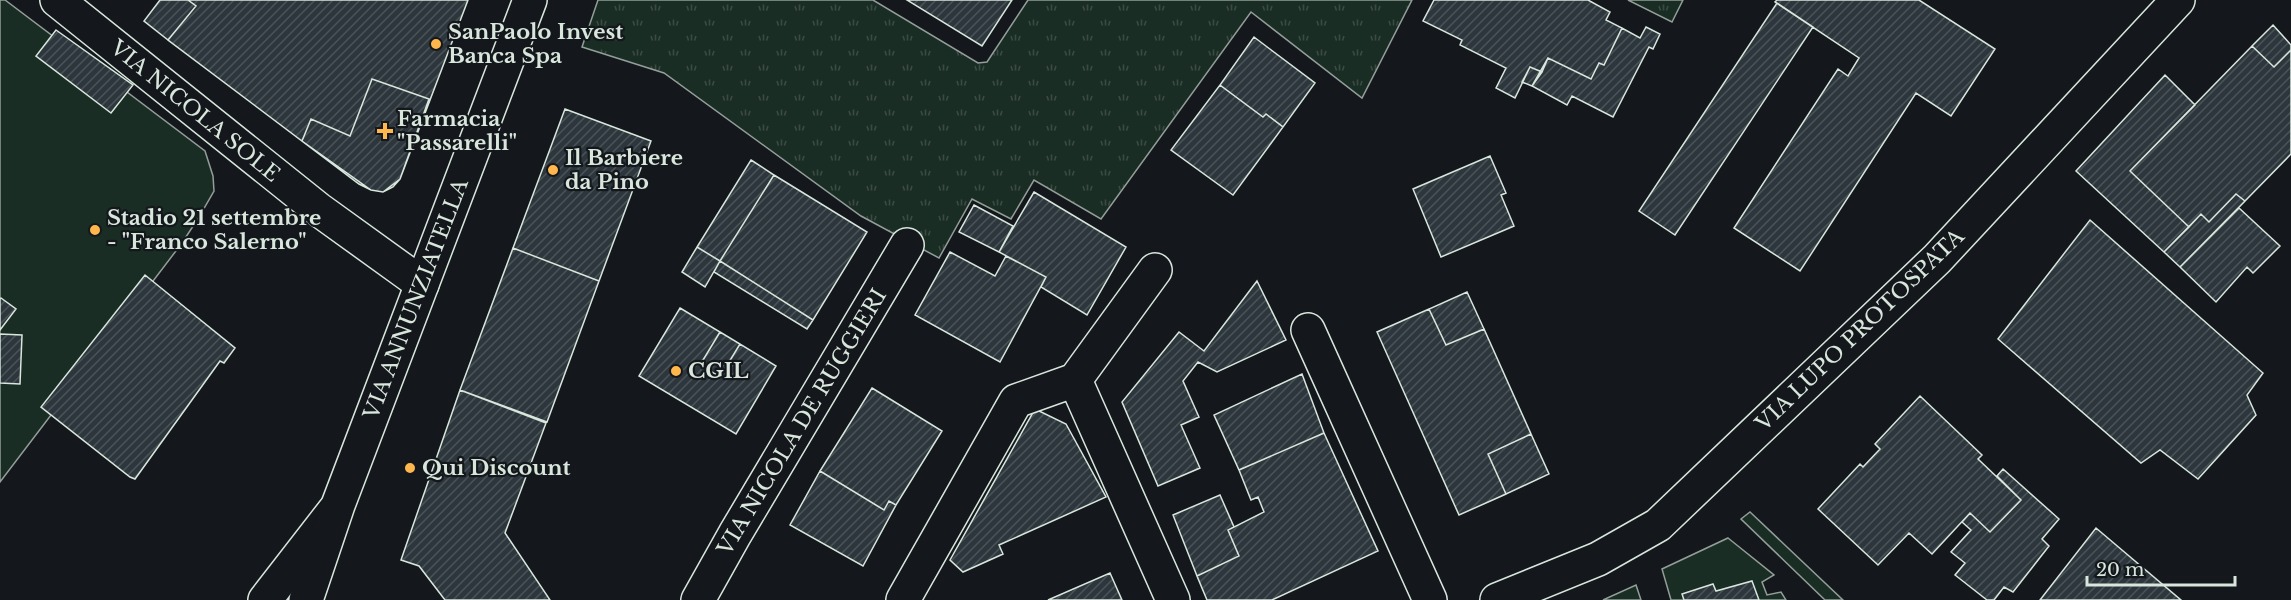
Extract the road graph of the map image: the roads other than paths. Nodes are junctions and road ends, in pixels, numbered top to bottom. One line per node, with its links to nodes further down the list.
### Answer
1 (57, 0): 6 (street, VIA NICOLA SOLE)
2 (530, 0): 6 (street, VIA ANNUNZIATELLA)
3 (2178, 0): 10 (street, VIA LUPO PROTOSPATA)
4 (907, 245): 13 (street, VIA NICOLA DE RUGGIERI)
5 (1155, 270): 8 (street)
6 (422, 284): 9 (street, VIA ANNUNZIATELLA)
7 (1308, 330): 16 (street)
8 (1075, 380): 14 (street); 15 (street)
9 (338, 505): 11 (street); 12 (street, VIA ANNUNZIATELLA)
10 (1547, 590): 17 (street, VIA LUPO PROTOSPATA)
11 (265, 600)
12 (306, 600)
13 (698, 600)
14 (903, 600)
15 (1173, 600)
16 (1430, 600)
17 (1497, 600)

